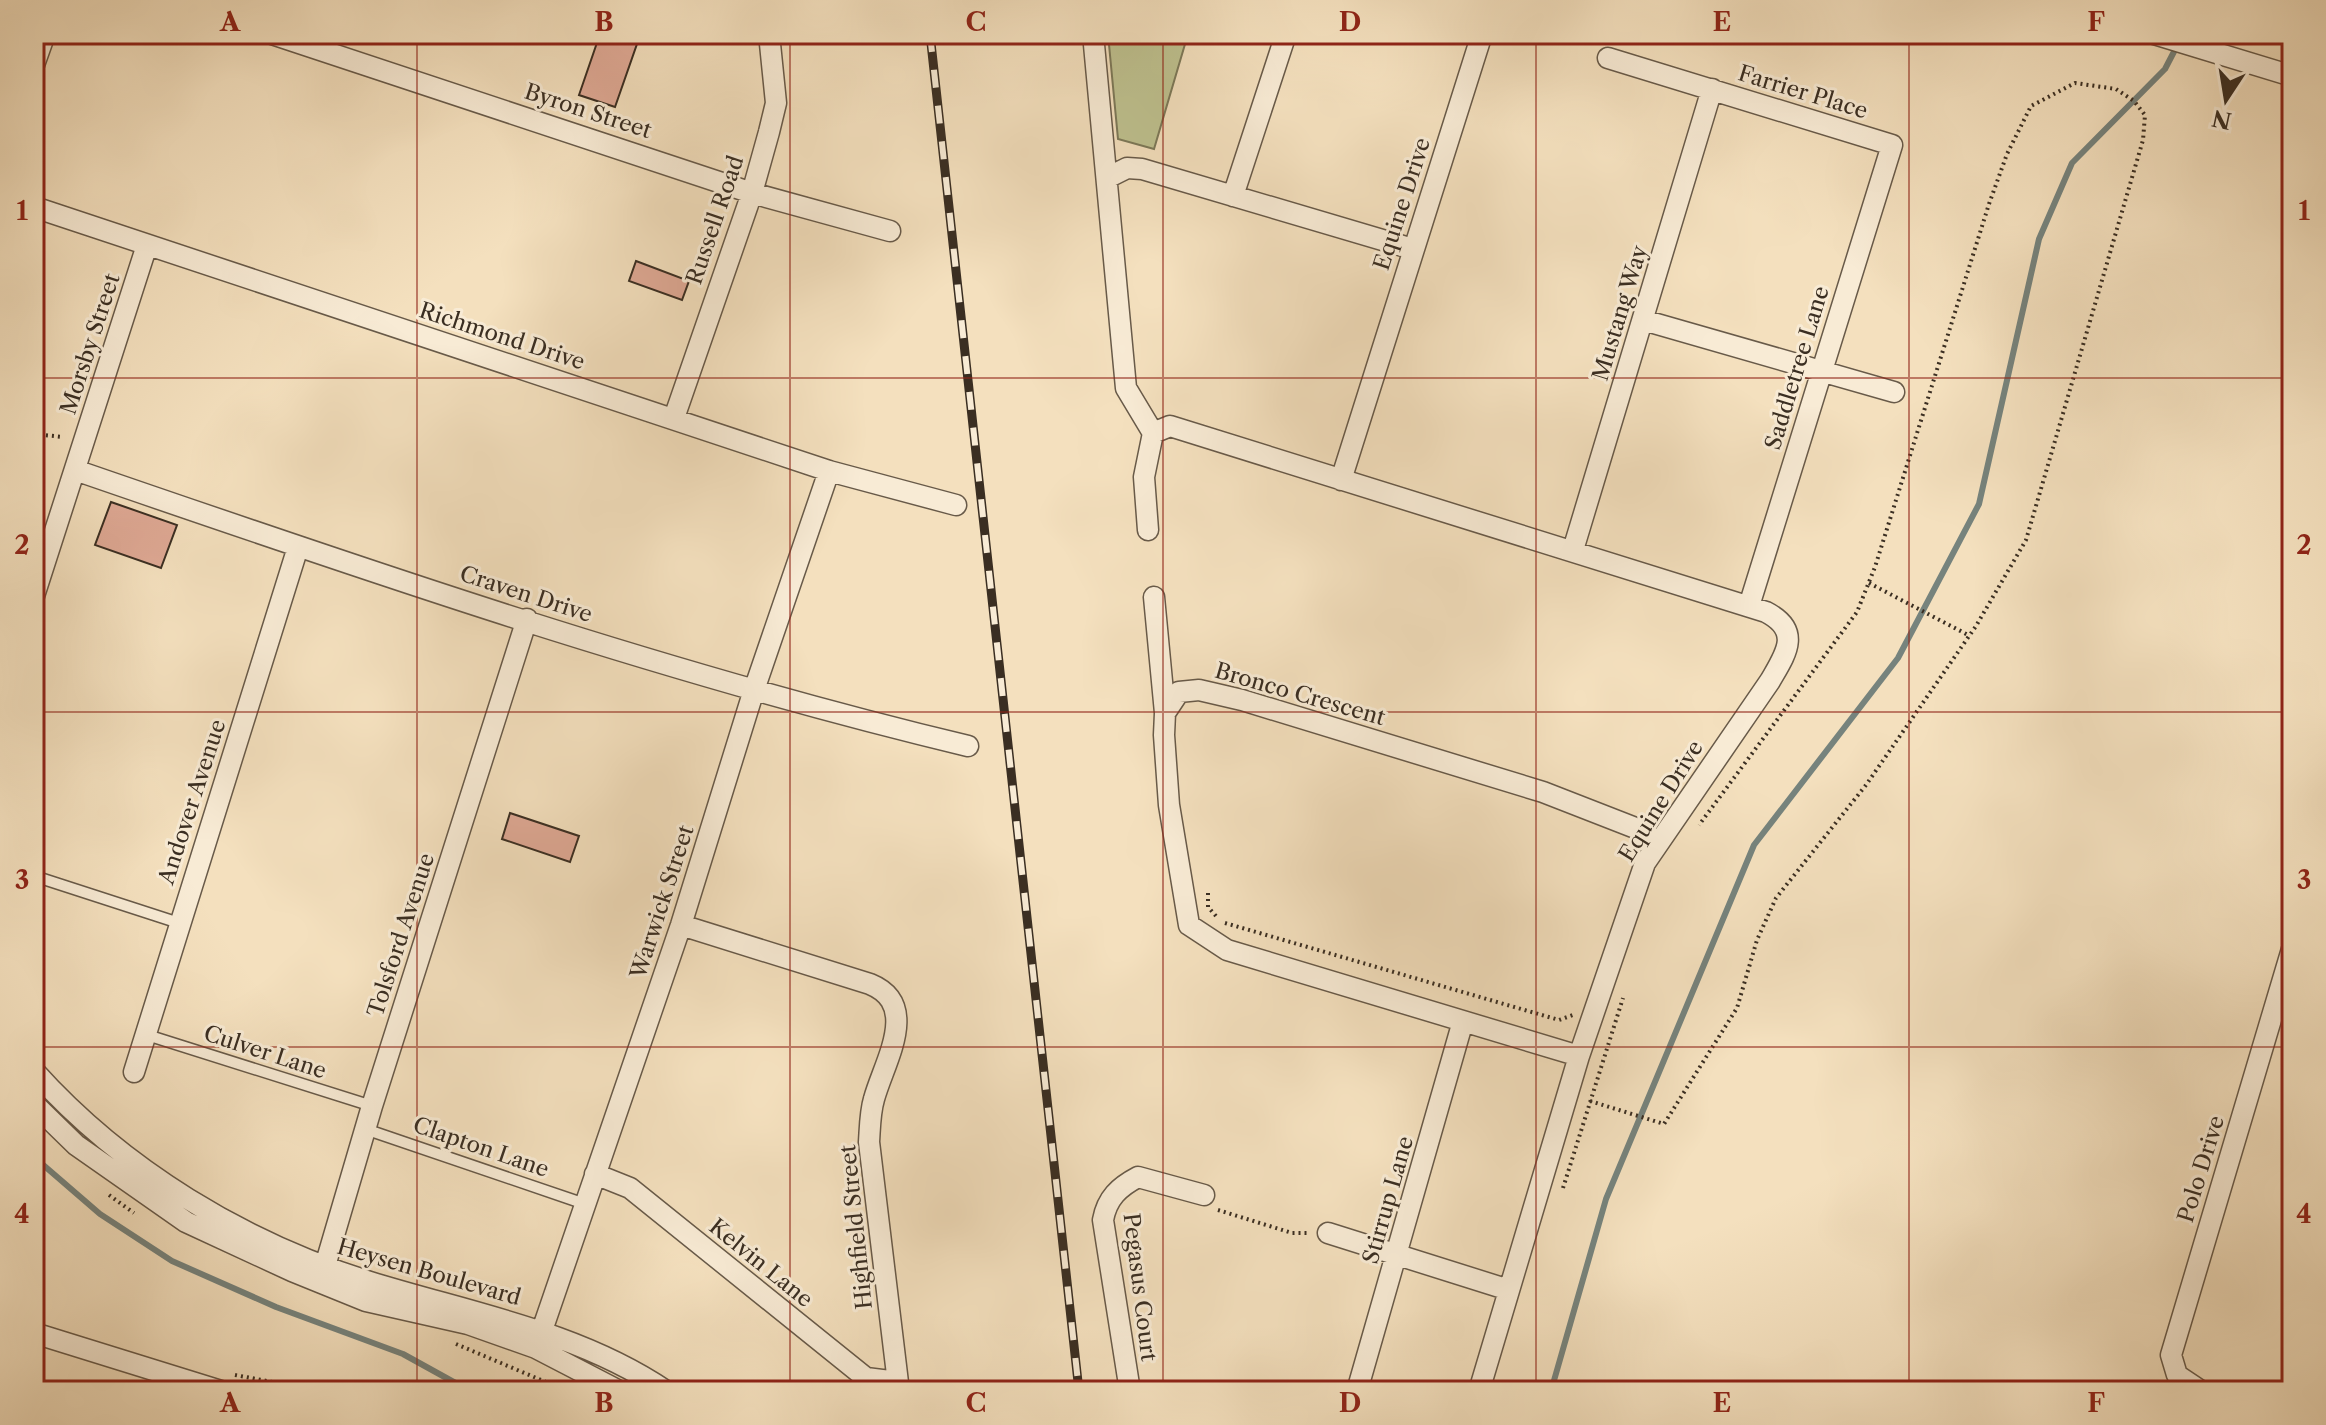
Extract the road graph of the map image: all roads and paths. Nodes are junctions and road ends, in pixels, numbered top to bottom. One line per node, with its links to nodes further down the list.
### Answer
1 (45, 34): 9 (street)
2 (272, 34): 14 (street, Byron Street)
3 (769, 34): 14 (street, Russell Road)
4 (1093, 34): 13 (street)
5 (1286, 34): 15 (street)
6 (1482, 34): 21 (street, Equine Drive)
7 (2154, 34): 10 (street)
8 (1608, 58): 11 (street, Farrier Place)
9 (34, 65)
10 (2292, 76)
11 (1712, 89): 12 (street, Farrier Place); 22 (street, Mustang Way)
12 (1892, 145): 23 (street, Saddletree Lane)
13 (1107, 178): 15 (street); 26 (street)
14 (752, 193): 17 (street, Byron Street); 25 (street, Russell Road)
15 (1233, 196): 21 (street)
16 (34, 207): 19 (street, Richmond Drive)
17 (890, 231)
18 (34, 232): 20 (path)
19 (147, 245): 25 (street, Richmond Drive); 28 (street, Morsby Street)
20 (34, 248)
21 (1413, 249): 31 (street, Equine Drive)
22 (1643, 320): 23 (street); 35 (street, Mustang Way)
23 (1820, 373): 24 (street); 39 (street, Saddletree Lane)
24 (1894, 392)
25 (674, 418): 30 (street, Richmond Drive)
26 (1153, 433): 31 (street, Equine Drive); 33 (street)
27 (34, 434): 28 (path)
28 (83, 447): 29 (street, Morsby Street)
29 (75, 470): 34 (street, Craven Drive); 37 (street, Morsby Street)
30 (829, 471): 32 (street, Richmond Drive); 42 (street, Warwick Street)
31 (1341, 480): 35 (street, Equine Drive)
32 (956, 505)
33 (1148, 530)
34 (298, 547): 40 (street, Craven Drive); 49 (street, Andover Avenue)
35 (1573, 550): 39 (street, Equine Drive)
36 (1868, 583): 41 (path); 41 (path); 45 (path)
37 (34, 596)
38 (1154, 597): 43 (street)
39 (1749, 606): 46 (street, Equine Drive)
40 (527, 619): 42 (street, Craven Drive); 62 (street, Tolsford Avenue)
41 (1970, 636): 60 (path)
42 (753, 693): 44 (street, Craven Drive); 50 (street, Warwick Street)
43 (1165, 713): 46 (street, Bronco Crescent); 54 (street)
44 (968, 746)
45 (1712, 806)
46 (1658, 842): 53 (street, Equine Drive)
47 (34, 876): 49 (lane)
48 (1208, 893): 53 (path)
49 (179, 923): 56 (street, Andover Avenue)
50 (681, 925): 64 (street, Warwick Street); 74 (street, Highfield Street)
51 (2292, 949): 81 (street, Polo Drive)
52 (1626, 986): 55 (path)
53 (1592, 1020): 55 (path); 57 (street, Equine Drive)
54 (1463, 1021): 57 (street); 69 (street, Stirrup Lane)
55 (1614, 1028): 60 (path)
56 (147, 1035): 59 (street, Andover Avenue); 62 (lane, Culver Lane)
57 (1579, 1056): 71 (street, Equine Drive)
58 (34, 1071): 70 (street, Heysen Boulevard)
59 (134, 1072)
60 (1590, 1101): 65 (path)
61 (34, 1104): 73 (street, Heysen Boulevard)
62 (372, 1106): 63 (street, Tolsford Avenue)
63 (365, 1129): 67 (lane, Clapton Lane); 70 (street, Tolsford Avenue)
64 (595, 1174): 67 (street, Warwick Street); 74 (street, Kelvin Lane)
65 (1563, 1191)
66 (1204, 1195): 68 (path); 78 (street, Pegasus Court)
67 (585, 1204): 73 (street, Warwick Street)
68 (1328, 1233): 69 (street)
69 (1397, 1254): 71 (street); 79 (street, Stirrup Lane)
70 (325, 1266): 73 (street, Heysen Boulevard)
71 (1509, 1290): 80 (street, Equine Drive)
72 (34, 1333): 75 (street)
73 (539, 1339): 76 (street, Heysen Boulevard); 77 (street, Heysen Boulevard)
74 (898, 1386)
75 (221, 1391)
76 (619, 1391)
77 (666, 1391)
78 (1130, 1391)
79 (1357, 1391)
80 (1479, 1391)
81 (2201, 1391)

